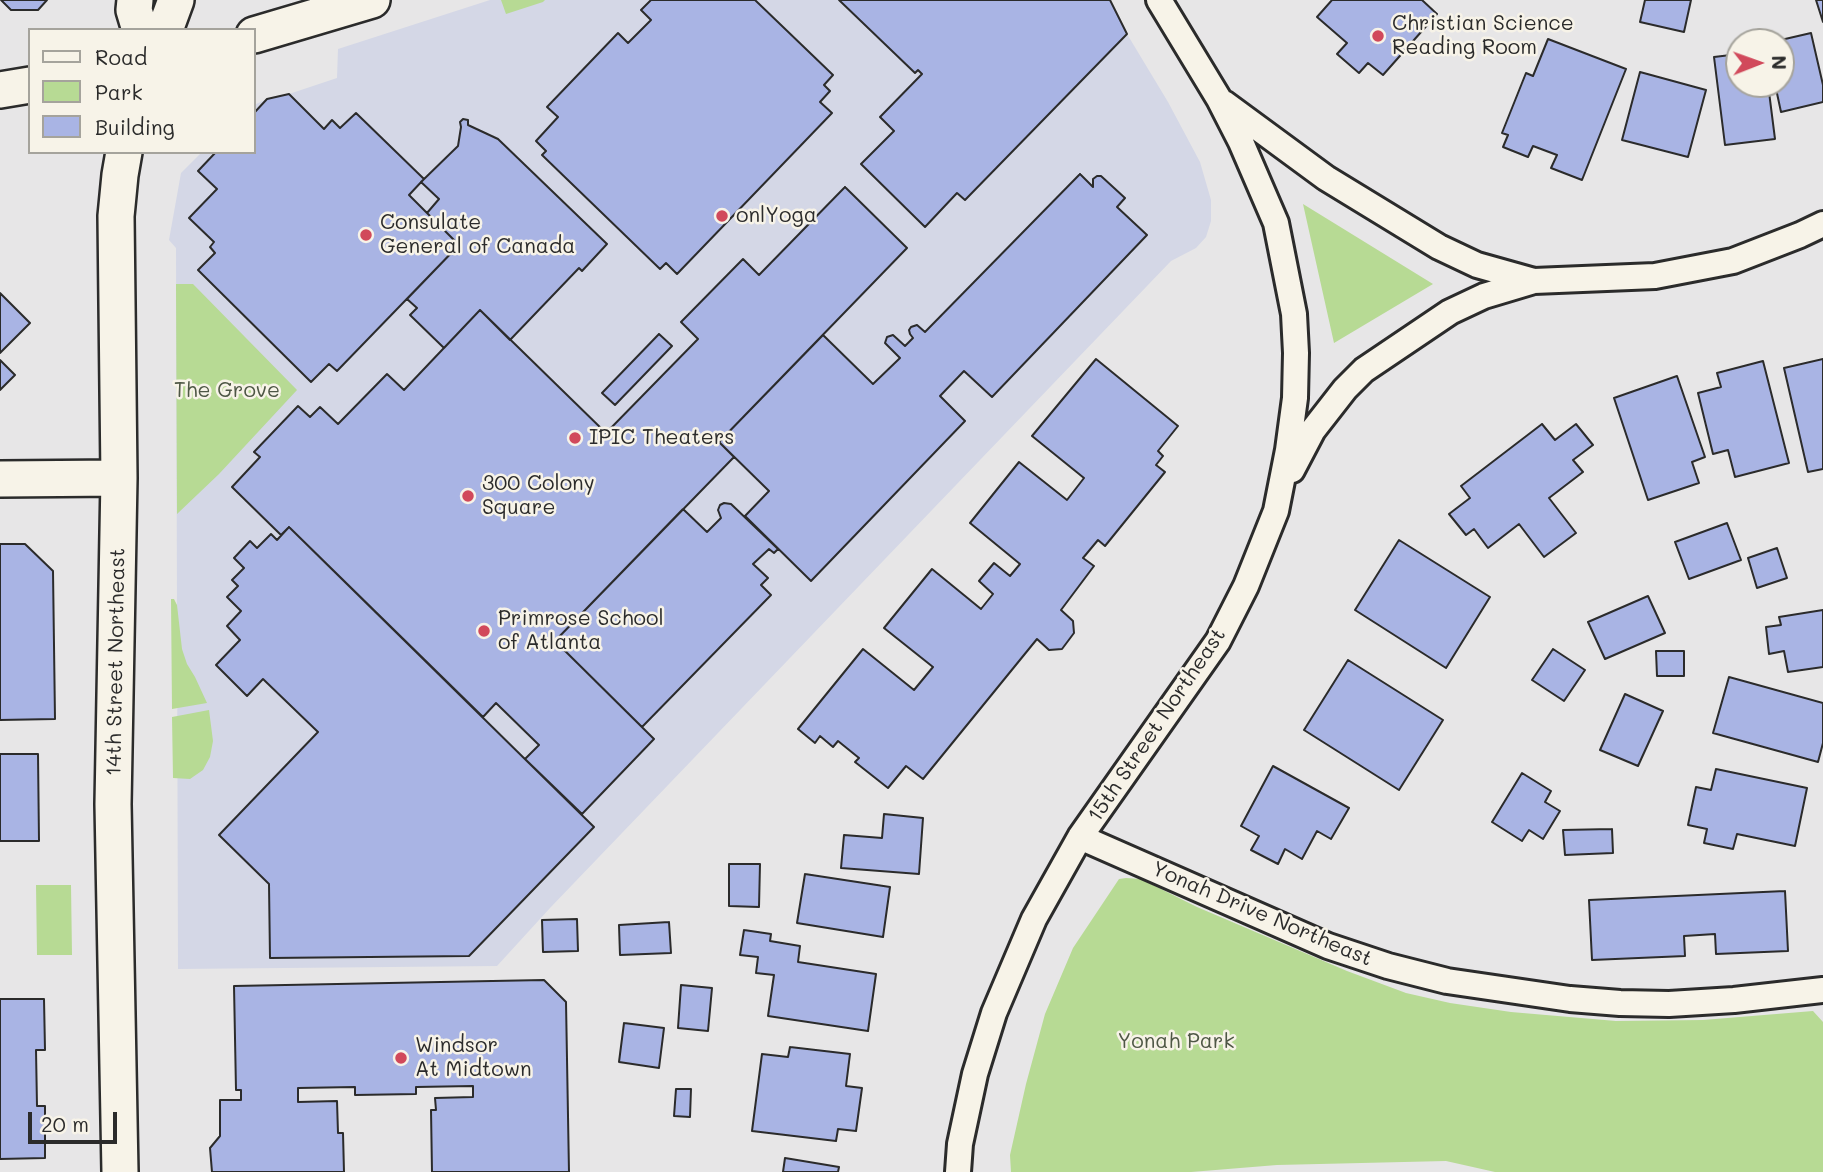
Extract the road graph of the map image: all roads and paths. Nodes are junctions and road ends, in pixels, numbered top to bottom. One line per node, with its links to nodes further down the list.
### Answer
1 (135, 0): 5 (main road)
2 (177, 0): 6 (main road)
3 (372, 0): 7 (main road)
4 (1159, 0): 10 (street, 15th Street Northeast)
5 (139, 28)
6 (166, 28)
7 (256, 34)
8 (28, 85): 9 (main road)
9 (0, 90)
10 (1219, 99): 13 (street); 16 (street, 15th Street Northeast)
11 (124, 154): 14 (main road, 14th Street Northeast)
12 (1823, 224): 13 (street)
13 (1534, 281): 16 (street)
14 (119, 478): 15 (main road); 19 (main road, 14th Street Northeast)
15 (0, 479)
16 (1276, 512): 17 (street, 15th Street Northeast)
17 (1080, 837): 18 (street, Yonah Drive Northeast); 20 (street, 15th Street Northeast)
18 (1823, 990)
19 (120, 1172)
20 (958, 1172)

